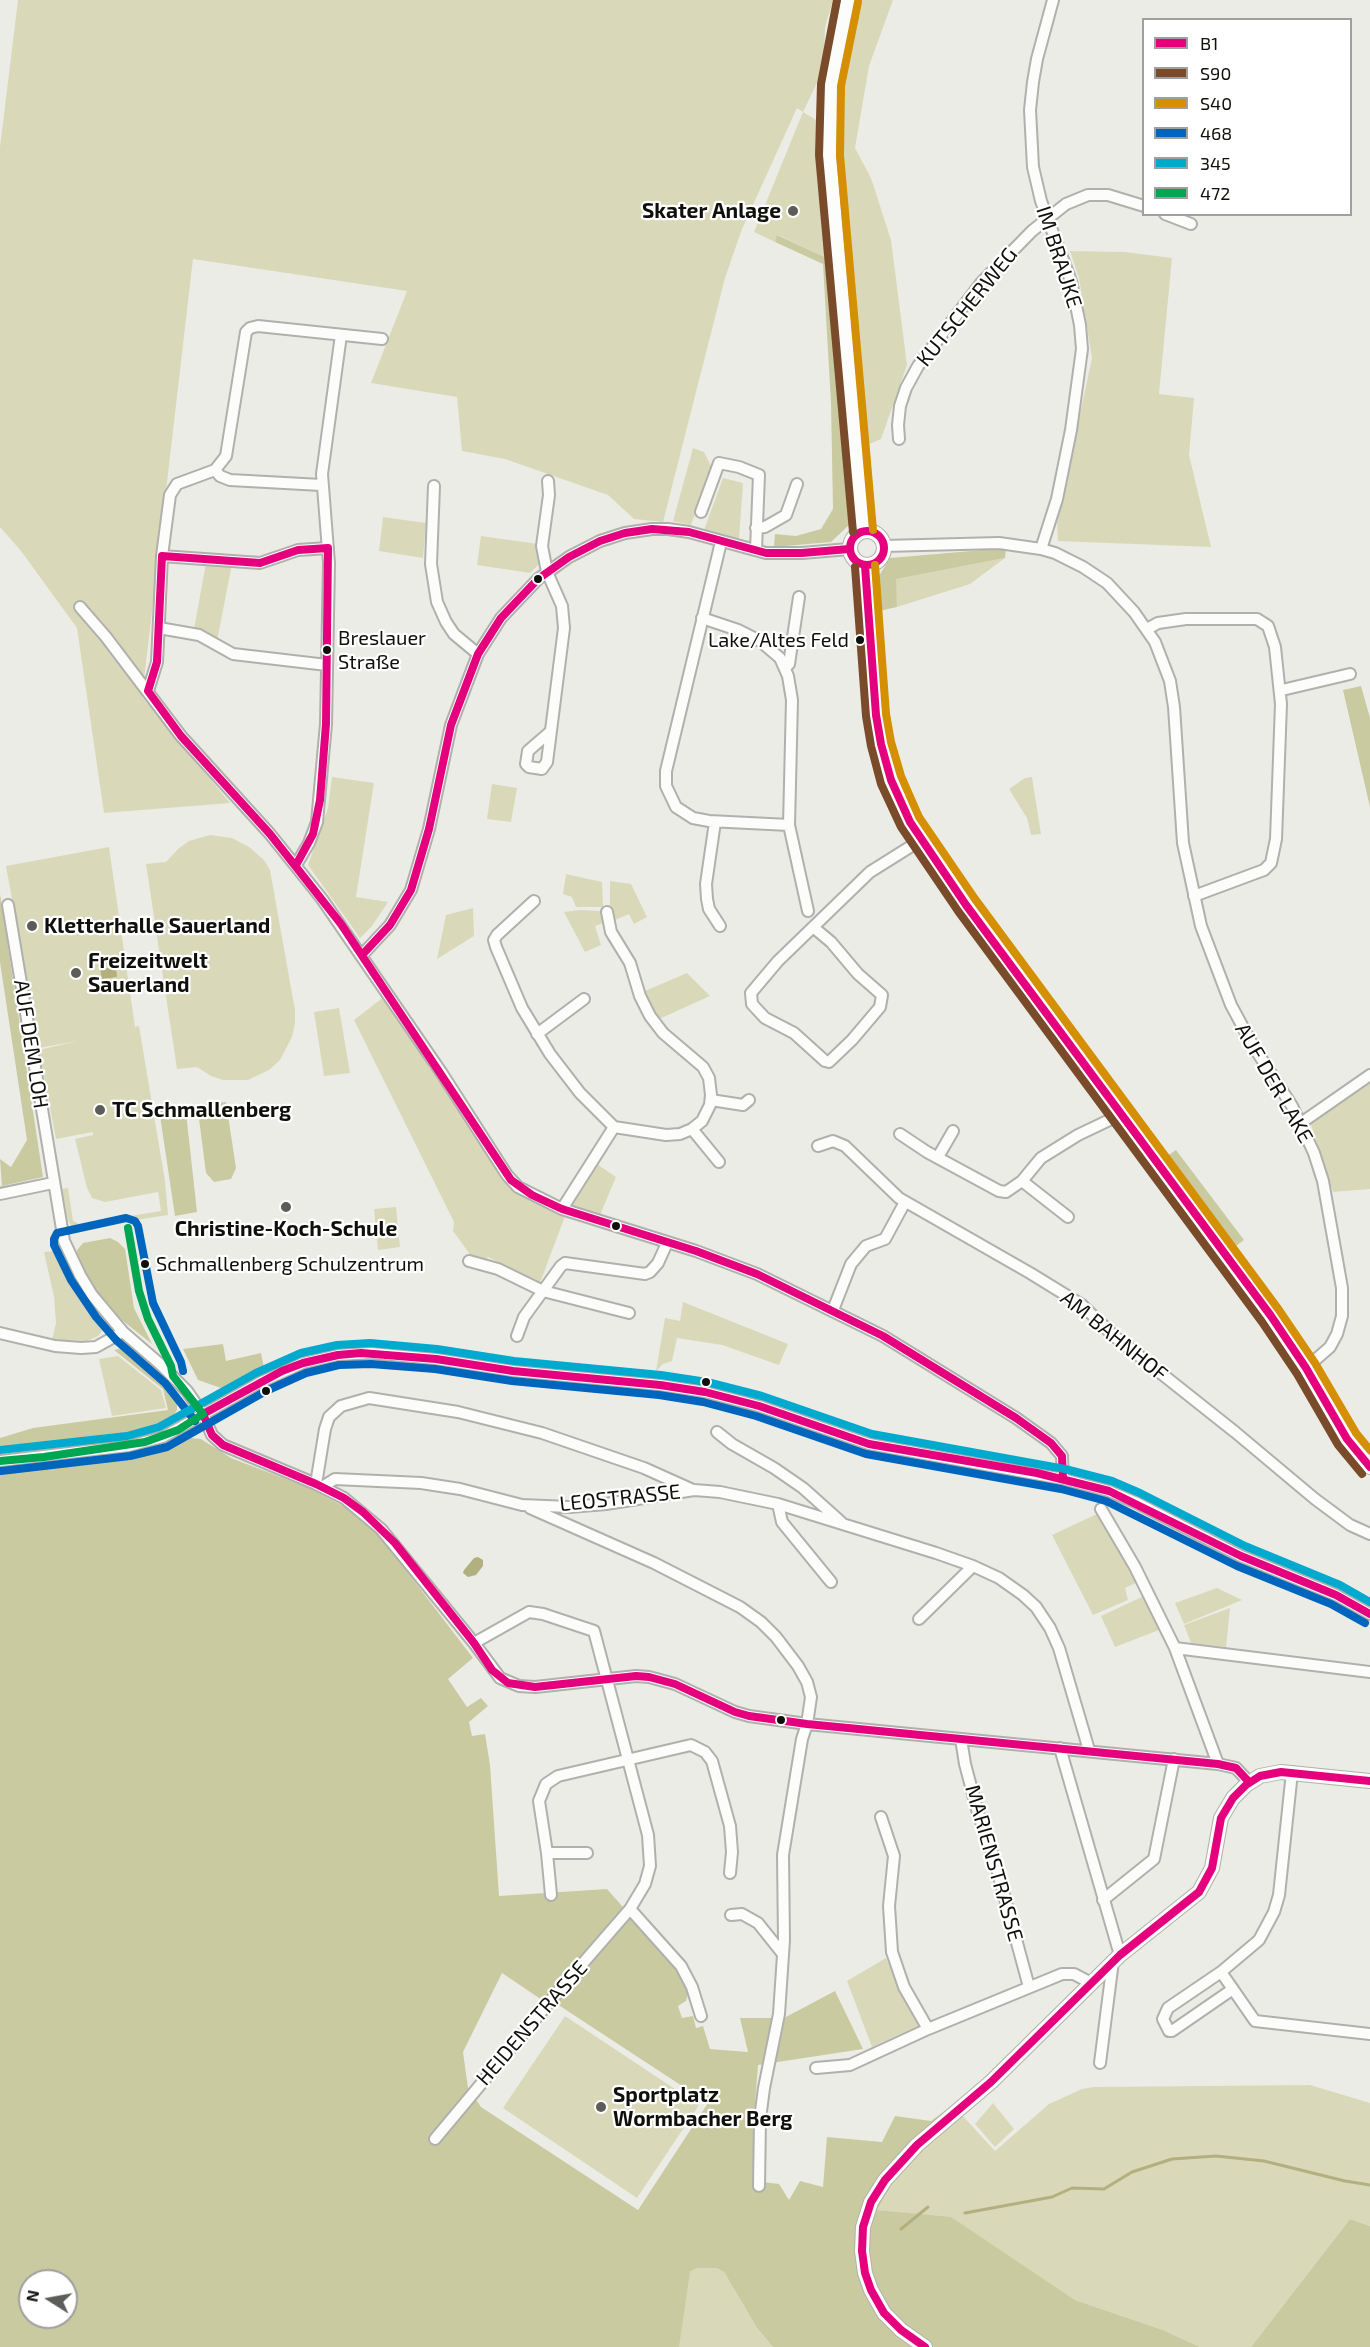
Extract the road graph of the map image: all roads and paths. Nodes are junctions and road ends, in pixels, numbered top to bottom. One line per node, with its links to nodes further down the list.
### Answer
1 (848, 0): 17 (main road)
2 (1053, 0): 5 (street, IM BRAUKE)
3 (1142, 206): 5 (street, KUTSCHERWEG)
4 (1170, 216): 6 (street)
5 (1048, 217): 9 (street, KUTSCHERWEG); 22 (street, IM BRAUKE)
6 (1191, 224)
7 (341, 335): 8 (street); 10 (street); 13 (street)
8 (382, 339)
9 (899, 439)
10 (215, 470): 13 (street); 24 (street)
11 (548, 482): 26 (street)
12 (797, 484): 16 (street)
13 (321, 485): 20 (street)
14 (434, 486): 32 (street)
15 (701, 512): 16 (street)
16 (756, 528): 23 (street)
17 (863, 531): 19 (main road); 21 (main road)
18 (721, 542): 23 (street); 26 (street); 29 (street)
19 (884, 546): 22 (street, AUF DER LAKE); 25 (main road)
20 (328, 548): 24 (street); 33 (street)
21 (849, 549): 23 (street); 25 (main road)
22 (1041, 549): 31 (street, AUF DER LAKE)
23 (756, 550)
24 (162, 556): 30 (street)
25 (865, 566): 41 (main road)
26 (547, 572): 32 (street); 38 (street)
27 (800, 597): 34 (street)
28 (80, 607): 37 (street)
29 (702, 618): 34 (street); 39 (street)
30 (159, 628): 33 (street); 37 (street)
31 (1148, 629): 36 (street); 43 (street, AUF DER LAKE)
32 (478, 654): 50 (street)
33 (327, 665): 42 (street)
34 (785, 668): 40 (street)
35 (1350, 674): 36 (street)
36 (1282, 690): 43 (street)
37 (148, 692): 42 (street)
38 (550, 732)
39 (715, 822): 40 (street); 48 (street)
40 (789, 825): 46 (street)
41 (921, 840): 49 (street); 56 (main road)
42 (296, 865): 50 (street)
43 (1194, 896): 57 (street, AUF DER LAKE)
44 (534, 902): 52 (street)
45 (8, 905): 66 (street, AUF DEM LOH)
46 (808, 911)
47 (607, 912): 54 (street)
48 (720, 926)
49 (813, 927): 49 (street)
50 (362, 955): 69 (street)
51 (584, 999): 52 (street)
52 (537, 1034): 58 (street)
53 (1370, 1075): 57 (street)
54 (711, 1100): 55 (street); 59 (street)
55 (749, 1100)
56 (1122, 1114): 65 (street); 79 (main road)
57 (1301, 1123): 79 (street, AUF DER LAKE)
58 (614, 1127): 59 (street); 69 (street)
59 (692, 1129): 64 (street)
60 (953, 1131): 63 (street)
61 (900, 1134): 63 (street)
62 (818, 1146): 68 (street, AM BAHNHOF)
63 (938, 1157): 65 (street)
64 (719, 1162)
65 (1022, 1181): 70 (street)
66 (53, 1183): 67 (street); 77 (street, AUF DEM LOH)
67 (0, 1194)
68 (905, 1202): 74 (street); 91 (street, AM BAHNHOF)
69 (562, 1209): 71 (street)
70 (1068, 1217)
71 (667, 1243): 73 (street); 74 (street)
72 (470, 1261): 73 (street)
73 (543, 1291): 75 (street); 78 (street)
74 (833, 1310): 84 (street)
75 (629, 1312)
76 (0, 1332): 77 (street)
77 (123, 1332): 80 (street, AUF DEM LOH)
78 (517, 1336)
79 (1306, 1368): 83 (main road)
80 (203, 1414): 82 (street); 84 (street); 85 (street, AUF DEM LOH)
81 (717, 1432): 90 (street)
82 (0, 1461)
83 (1370, 1467)
84 (1063, 1479): 94 (street)
85 (319, 1486): 86 (street); 88 (street, LEOSTRASSE); 96 (street, AUF DEM LOH)
86 (694, 1490): 87 (street, LEOSTRASSE); 88 (street, LEOSTRASSE)
87 (778, 1504): 90 (street, LEOSTRASSE); 93 (street)
88 (522, 1505): 100 (street)
89 (1101, 1509): 97 (street)
90 (843, 1524): 92 (street, LEOSTRASSE)
91 (1370, 1534)
92 (973, 1566): 95 (street); 103 (street, LEOSTRASSE)
93 (831, 1582)
94 (1370, 1614)
95 (919, 1619)
96 (474, 1643): 99 (street, AUF DEM LOH); 99 (street, HEIDENSTRASSE)
97 (1174, 1648): 98 (street); 106 (street)
98 (1370, 1672)
99 (607, 1678): 100 (street, AUF DEM LOH); 104 (street, HEIDENSTRASSE)
100 (807, 1724): 101 (street, AUF DEM LOH); 118 (street)
101 (961, 1739): 102 (street, AUF DEM LOH); 122 (street, MARIENSTRASSE)
102 (1060, 1748): 103 (street, AUF DEM LOH); 115 (street)
103 (1089, 1750): 105 (street, AUF DEM LOH)
104 (626, 1759): 111 (street); 113 (street); 116 (street, HEIDENSTRASSE)
105 (1174, 1760): 106 (street, AUF DEM LOH); 115 (street)
106 (1218, 1764): 109 (street)
107 (1292, 1772): 108 (main road); 109 (main road); 120 (street)
108 (1370, 1781)
109 (1249, 1782): 119 (main road)
110 (881, 1817): 125 (street)
111 (547, 1853): 112 (street); 114 (street)
112 (587, 1853)
113 (730, 1873)
114 (551, 1895)
115 (1103, 1900): 119 (street)
116 (630, 1909): 124 (street); 129 (street, HEIDENSTRASSE)
117 (731, 1915): 118 (street)
118 (783, 1953): 130 (street)
119 (1117, 1958): 121 (main road); 127 (street)
120 (1221, 1972): 123 (street); 123 (street)
121 (1091, 1983): 122 (street); 131 (main road)
122 (1029, 1987): 125 (street)
123 (1233, 1989): 126 (street)
124 (700, 2016)
125 (928, 2029): 128 (street)
126 (1370, 2034)
127 (1100, 2063)
128 (816, 2068)
129 (435, 2139)
130 (759, 2186)
131 (925, 2347)

